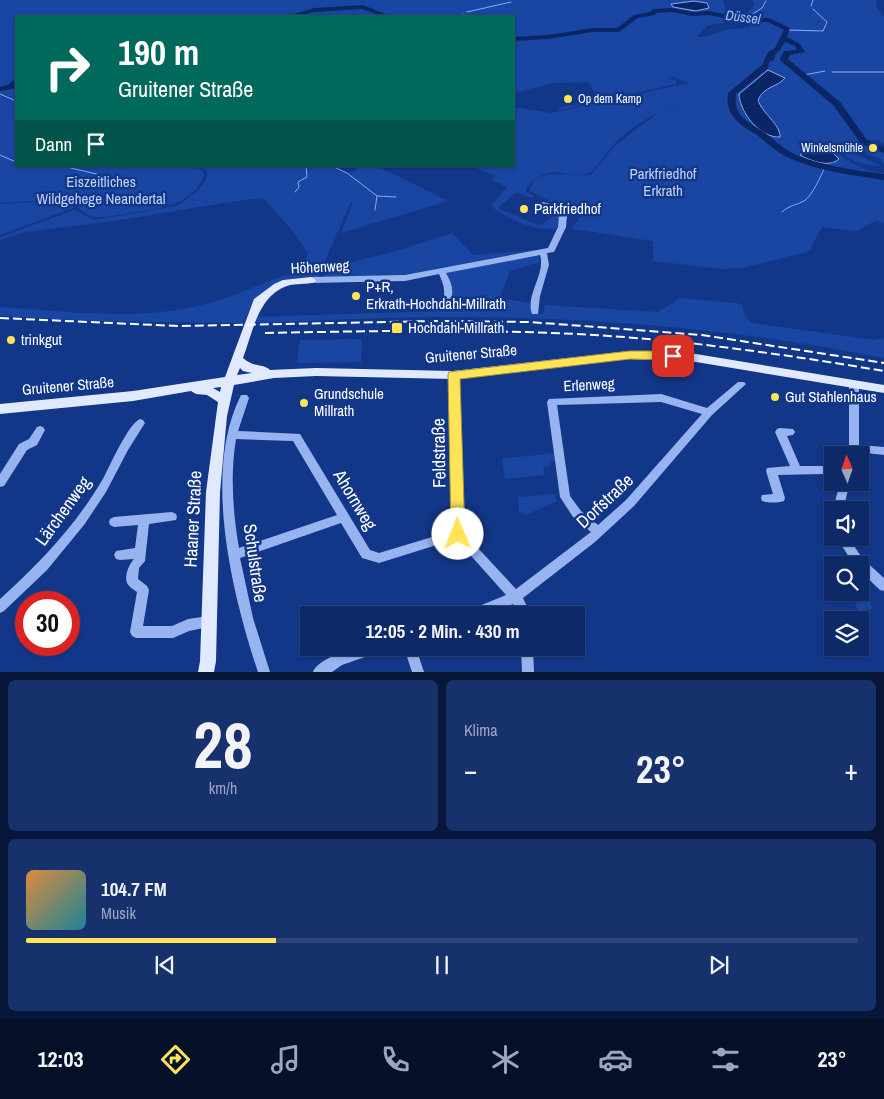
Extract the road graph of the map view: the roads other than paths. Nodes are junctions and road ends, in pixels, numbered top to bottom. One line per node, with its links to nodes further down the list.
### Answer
1 (543, 204): 2 (street)
2 (543, 252): 3 (street, Höhenweg); 6 (street)
3 (441, 270): 4 (street, Höhenweg); 5 (street)
4 (311, 280): 7 (main road, Höhenweg)
5 (437, 305)
6 (535, 312)
7 (237, 359): 8 (main road); 10 (main road, Höhenweg)
8 (274, 374): 9 (main road, Gruitener Straße); 10 (main road, Gruitener Straße)
9 (454, 375): 12 (main road, Gruitener Straße); 35 (street, Feldstraße)
10 (230, 380): 13 (main road, Gruitener Straße); 16 (main road, Haaner Straße)
11 (741, 384): 18 (street, Dorfstraße)
12 (854, 384): 14 (main road, Gruitener Straße); 23 (street)
13 (185, 388): 16 (main road); 17 (main road, Gruitener Straße)
14 (884, 389)
15 (244, 398): 22 (street, Schulstraße)
16 (224, 400): 45 (main road, Haaner Straße)
17 (0, 408)
18 (709, 412): 34 (street, Dorfstraße); 34 (street, Erlenweg)
19 (140, 423): 44 (street, Lärchenweg)
20 (40, 430): 28 (street)
21 (790, 432): 26 (street)
22 (232, 435): 31 (street, Ahornweg); 39 (street, Schulstraße)
23 (853, 446)
24 (869, 451): 25 (street)
25 (884, 451)
26 (796, 469): 27 (street); 29 (street)
27 (824, 471)
28 (0, 483)
29 (766, 498)
30 (172, 517): 32 (street)
31 (344, 517): 35 (street, Ahornweg); 39 (street)
32 (144, 520): 33 (street); 37 (street)
33 (114, 522)
34 (598, 532): 41 (street, Dorfstraße)
35 (458, 534): 41 (street)
36 (847, 546): 40 (street)
37 (140, 553): 38 (street); 45 (street)
38 (120, 555)
39 (234, 555): 50 (street, Schulstraße)
40 (884, 586)
41 (516, 597): 42 (street, Dorfstraße); 43 (street)
42 (494, 606)
43 (522, 606)
44 (0, 607)
45 (209, 622): 49 (main road, Haaner Straße)
46 (351, 656): 51 (street)
47 (413, 656): 52 (street)
48 (527, 656): 53 (street)
49 (210, 668)
50 (264, 672)
51 (319, 672)
52 (418, 672)
53 (528, 672)

